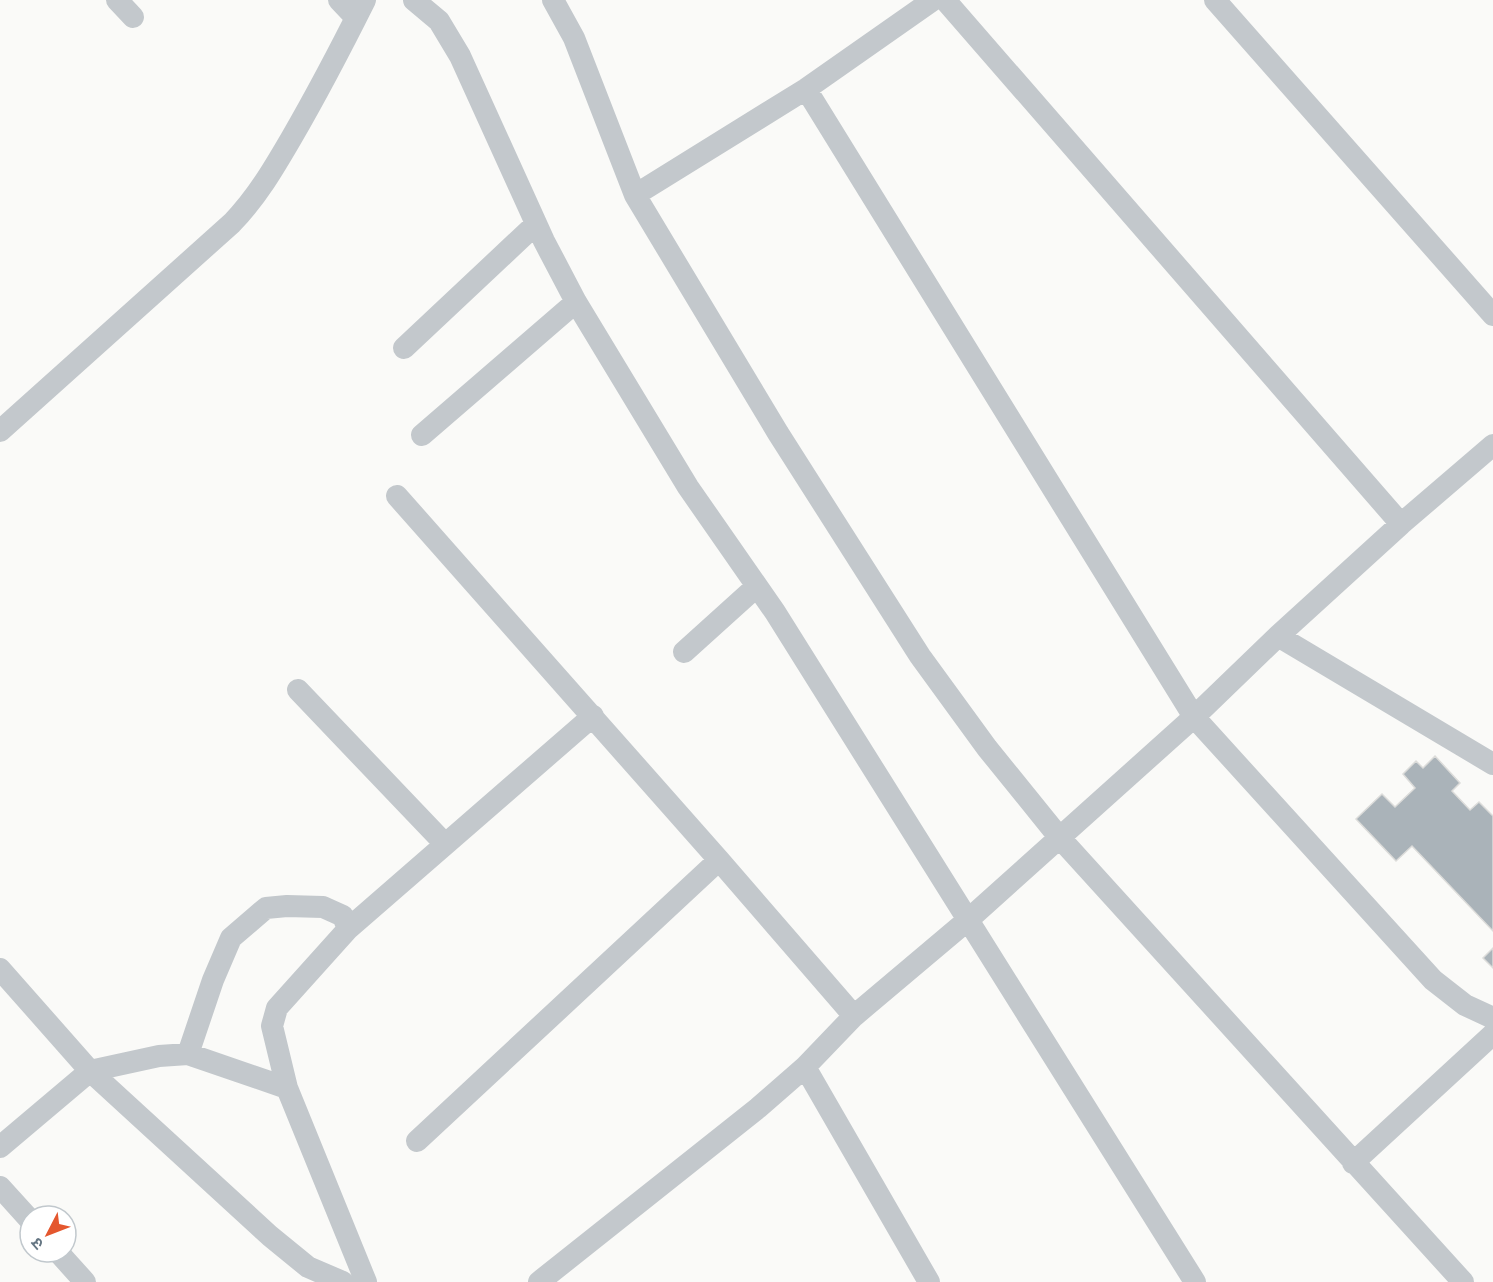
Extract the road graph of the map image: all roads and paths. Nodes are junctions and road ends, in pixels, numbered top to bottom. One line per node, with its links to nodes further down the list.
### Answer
1 (117, 0): 9 (street)
2 (339, 0): 8 (street)
3 (414, 0): 12 (street)
4 (554, 0): 11 (street)
5 (933, 0): 10 (street)
6 (945, 0): 20 (street)
7 (1215, 0): 14 (street)
8 (361, 9): 16 (street)
9 (133, 17)
10 (806, 89): 11 (street); 26 (street)
11 (635, 195): 28 (street)
12 (536, 224): 13 (street); 15 (street)
13 (576, 302): 17 (street); 21 (street)
14 (1493, 315)
15 (405, 348)
16 (0, 431)
17 (422, 435)
18 (1493, 445): 20 (street)
19 (398, 496): 25 (street)
20 (1401, 524): 22 (street)
21 (756, 587): 23 (street); 31 (street)
22 (1278, 636): 26 (street); 27 (street)
23 (684, 652)
24 (298, 690): 29 (street)
25 (593, 717): 29 (street); 30 (street)
26 (1194, 717): 28 (street); 35 (street)
27 (1493, 765)
28 (1059, 837): 31 (street); 43 (street)
29 (445, 844): 32 (street)
30 (719, 860): 34 (street); 42 (street)
31 (969, 919): 34 (street); 52 (street)
32 (348, 929): 37 (street); 40 (street)
33 (0, 969): 39 (street)
34 (854, 1016): 38 (street)
35 (1493, 1018)
36 (1493, 1034): 43 (street)
37 (188, 1054): 39 (street); 40 (street)
38 (805, 1067): 50 (street); 51 (street)
39 (90, 1071): 41 (street); 48 (street)
40 (287, 1088): 49 (street)
41 (2, 1141)
42 (417, 1141)
43 (1353, 1163): 53 (street)
44 (0, 1187): 45 (street)
45 (18, 1207)
46 (69, 1264): 47 (street)
47 (86, 1282)
48 (343, 1282)
49 (366, 1282)
50 (539, 1282)
51 (929, 1282)
52 (1196, 1282)
53 (1463, 1282)

